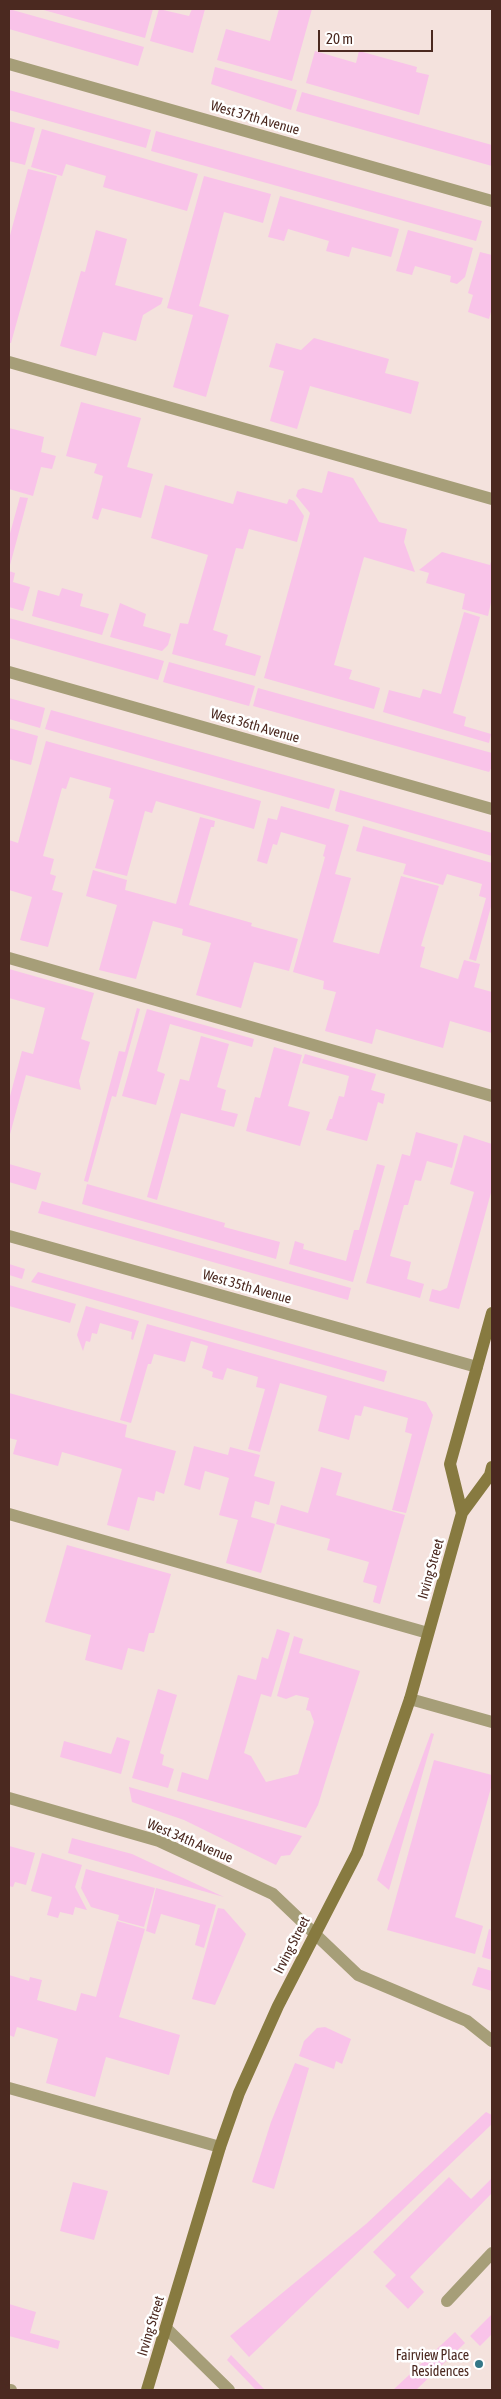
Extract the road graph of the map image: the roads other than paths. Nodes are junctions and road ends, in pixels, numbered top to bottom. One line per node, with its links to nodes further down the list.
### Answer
1 (9, 64): 2 (street, West 37th Avenue)
2 (492, 201)
3 (9, 362): 4 (street)
4 (492, 499)
5 (9, 672): 6 (street, West 36th Avenue)
6 (492, 809)
7 (9, 958): 8 (street)
8 (492, 1096)
9 (9, 1236): 11 (street, West 35th Avenue)
10 (492, 1313): 11 (main road, Irving Street)
11 (477, 1367): 13 (main road, Irving Street)
12 (492, 1467): 13 (main road, Irving Street)
13 (462, 1513): 15 (main road, Irving Street)
14 (9, 1514): 15 (street)
15 (428, 1633): 16 (main road, Irving Street)
16 (410, 1699): 17 (street); 19 (main road, Irving Street)
17 (492, 1722)
18 (9, 1798): 19 (street, West 34th Avenue)
19 (314, 1935): 20 (street, West 34th Avenue); 24 (main road, Irving Street)
20 (468, 2022): 21 (street); 22 (street)
21 (492, 2028)
22 (492, 2041)
23 (9, 2088): 24 (street)
24 (220, 2147): 27 (main road, Irving Street)
25 (492, 2253): 26 (street)
26 (446, 2301)
27 (166, 2328): 28 (main road, Irving Street); 29 (street)
28 (147, 2390)
29 (229, 2390)

